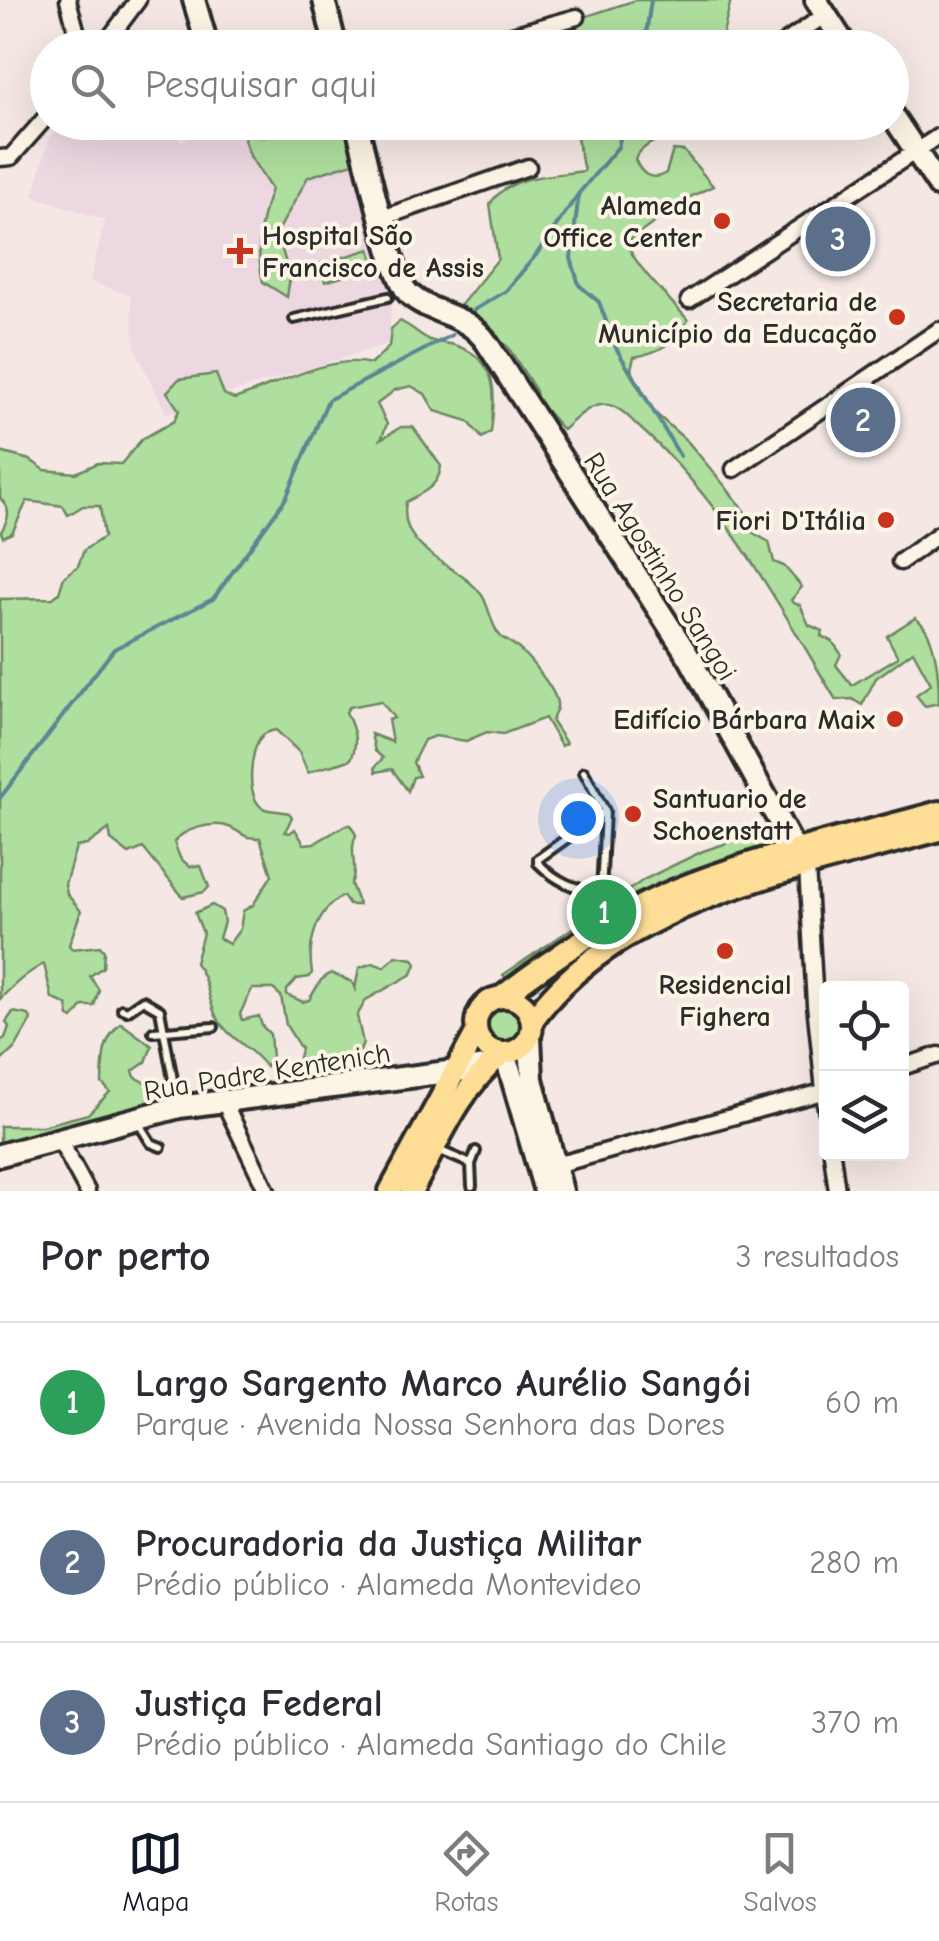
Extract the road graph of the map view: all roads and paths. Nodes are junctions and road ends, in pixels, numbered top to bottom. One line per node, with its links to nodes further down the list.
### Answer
1 (68, 0): 7 (street)
2 (138, 0): 8 (street)
3 (194, 0): 9 (street)
4 (324, 0): 10 (street)
5 (820, 8): 12 (street); 13 (street)
6 (577, 17): 11 (street)
7 (76, 30)
8 (116, 30)
9 (203, 30)
10 (332, 30)
11 (530, 30)
12 (796, 30)
13 (834, 30)
14 (30, 135): 19 (street)
15 (939, 136): 18 (street)
16 (361, 140): 22 (street)
17 (909, 140): 18 (street)
18 (916, 151): 21 (street); 24 (street)
19 (0, 158)
20 (528, 168): 22 (street)
21 (939, 186)
22 (382, 218): 34 (street, Rua Agostinho Sangoi)
23 (388, 297): 25 (lane)
24 (689, 300)
25 (294, 320)
26 (939, 330): 27 (street)
27 (734, 469)
28 (939, 534): 29 (street)
29 (900, 562)
30 (584, 772): 31 (lane)
31 (605, 811): 35 (lane); 35 (lane)
32 (939, 812): 34 (main road)
33 (939, 830): 34 (main road)
34 (802, 860): 36 (main road); 40 (main road); 48 (street)
35 (600, 894): 36 (lane)
36 (614, 923): 37 (main road)
37 (503, 996): 40 (main road); 43 (main road)
38 (122, 1010): 41 (lane)
39 (214, 1027): 41 (lane)
40 (531, 1029): 45 (main road); 60 (street)
41 (166, 1031): 42 (lane); 51 (lane)
42 (153, 1032)
43 (476, 1033): 45 (main road); 47 (main road)
44 (939, 1055): 46 (street)
45 (498, 1058): 47 (street, Rua Padre Kentenich); 55 (main road); 60 (street)
46 (909, 1066)
47 (454, 1071): 50 (street, Rua Padre Kentenich); 64 (main road)
48 (823, 1071)
49 (819, 1094): 60 (street)
50 (223, 1100): 51 (street, Rua Padre Kentenich); 63 (street)
51 (179, 1107): 52 (street, Rua Padre Kentenich)
52 (138, 1118): 53 (street, Rua Padre Kentenich); 54 (lane)
53 (59, 1139): 57 (street, Rua Padre Kentenich); 62 (street)
54 (161, 1148)
55 (434, 1149): 59 (lane); 65 (main road)
56 (476, 1151): 59 (lane)
57 (0, 1154)
58 (833, 1161): 67 (street)
59 (471, 1164): 61 (lane)
60 (546, 1176): 66 (street)
61 (472, 1186)
62 (87, 1191)
63 (267, 1191)
64 (390, 1191)
65 (412, 1191)
66 (562, 1191)
67 (837, 1191)

